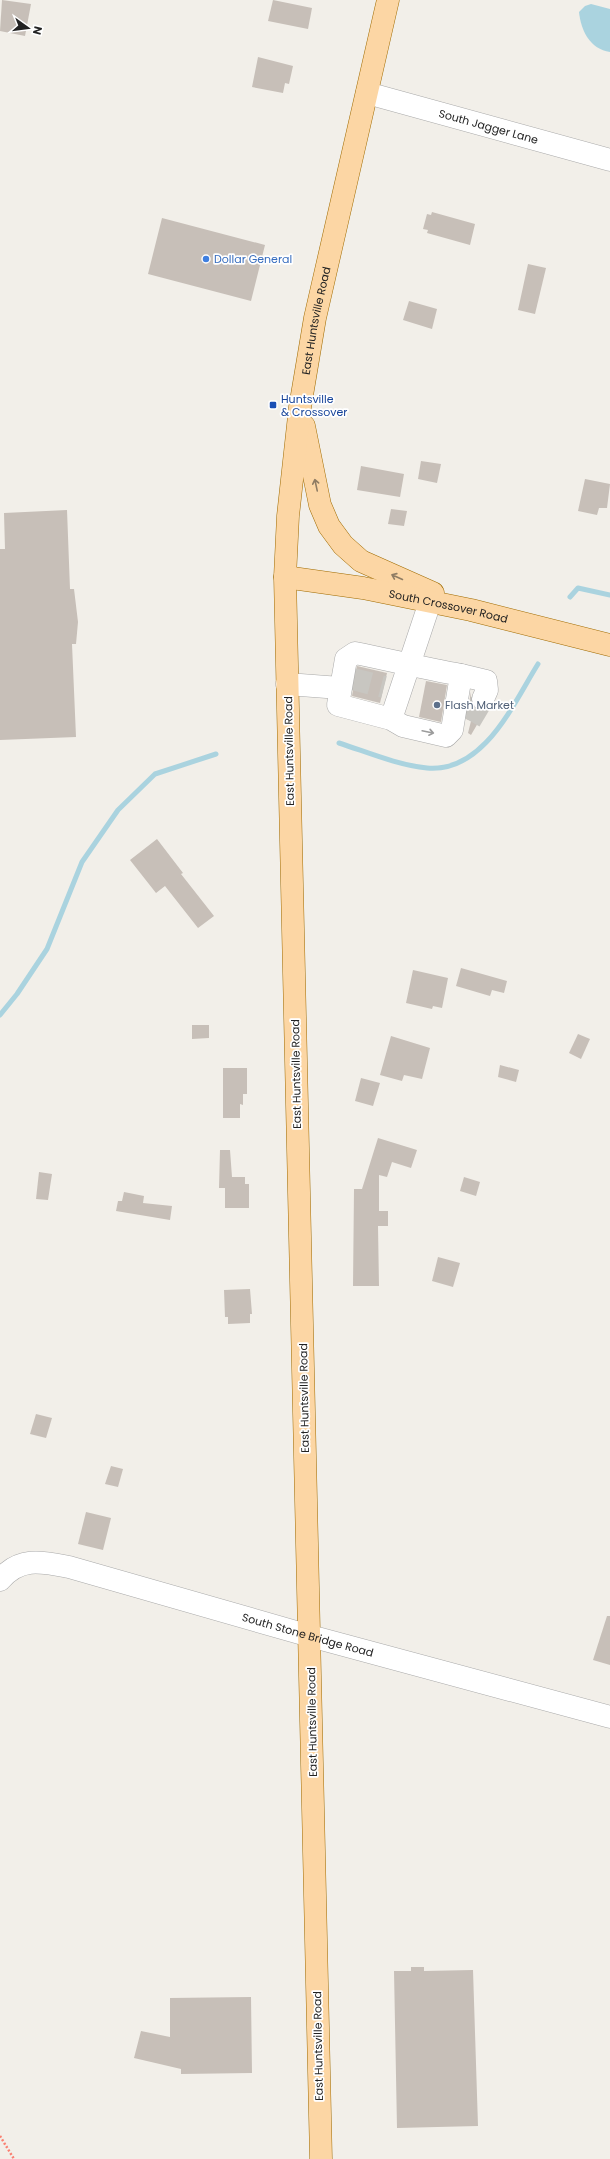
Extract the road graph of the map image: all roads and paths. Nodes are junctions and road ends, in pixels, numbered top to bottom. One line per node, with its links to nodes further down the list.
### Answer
1 (388, 0): 2 (main road, East Huntsville Road)
2 (367, 92): 3 (street, South Jagger Lane); 4 (main road, East Huntsville Road)
3 (610, 160)
4 (300, 407): 5 (main road, East Huntsville Road); 7 (main road, one-way to 4)
5 (285, 577): 6 (main road, South Crossover Road); 12 (main road, East Huntsville Road)
6 (430, 602): 7 (main road, South Crossover Road); 9 (street)
7 (471, 610): 8 (main road, South Crossover Road)
8 (610, 645)
9 (409, 664): 10 (street); 11 (street); 14 (street)
10 (461, 675): 13 (street); 14 (street, one-way to 10)
11 (344, 681): 12 (street); 14 (street)
12 (287, 684): 16 (main road, East Huntsville Road)
13 (483, 698)
14 (391, 719)
15 (3, 1576): 16 (street, South Stone Bridge Road)
16 (310, 1636): 17 (street, South Stone Bridge Road); 20 (main road, East Huntsville Road)
17 (610, 1717)
18 (0, 2136): 19 (path)
19 (14, 2159)
20 (321, 2159)

